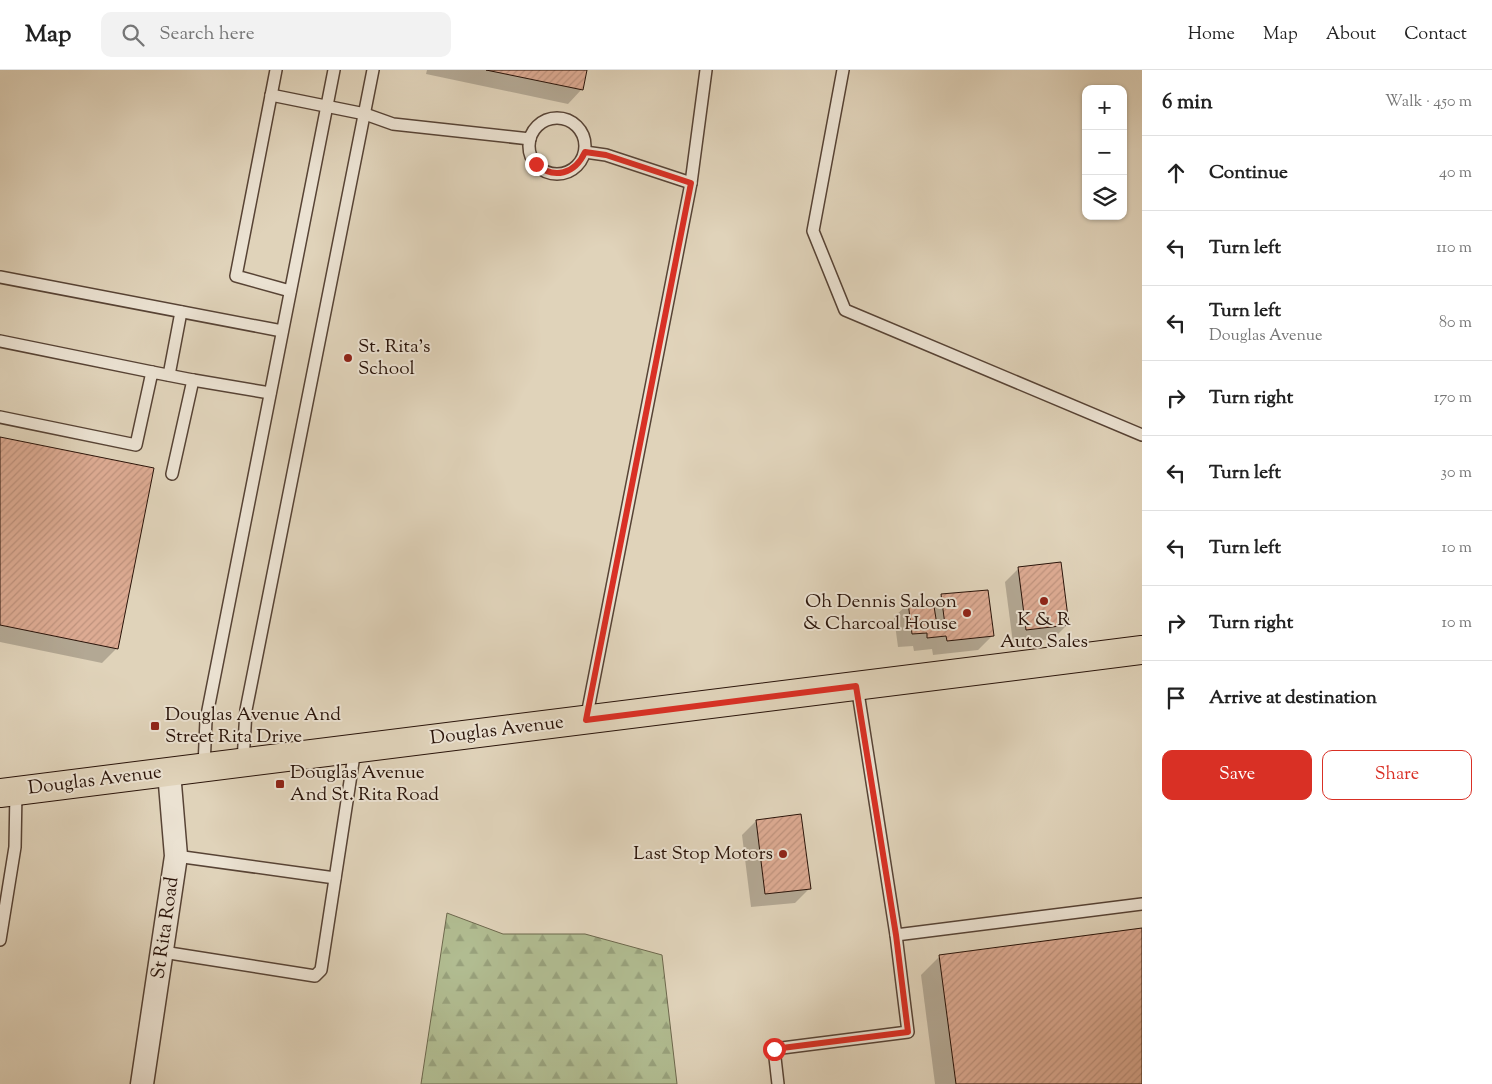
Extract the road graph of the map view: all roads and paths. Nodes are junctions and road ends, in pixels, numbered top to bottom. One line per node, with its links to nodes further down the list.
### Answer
1 (276, 70): 6 (lane)
2 (334, 70): 7 (lane)
3 (373, 70): 8 (lane)
4 (706, 70): 11 (lane)
5 (843, 70): 22 (lane)
6 (271, 95): 7 (lane); 13 (lane)
7 (327, 106): 8 (lane); 13 (lane)
8 (365, 114): 9 (lane); 28 (lane)
9 (530, 139): 10 (lane); 10 (lane)
10 (585, 152): 11 (lane)
11 (691, 183): 26 (lane)
12 (0, 277): 14 (lane)
13 (290, 292): 15 (lane)
14 (181, 312): 15 (lane); 18 (lane)
15 (282, 331): 20 (lane)
16 (0, 341): 17 (lane)
17 (152, 372): 18 (lane); 21 (lane)
18 (169, 375): 19 (lane)
19 (193, 380): 20 (lane); 23 (lane)
20 (270, 393): 29 (lane)
21 (0, 417)
22 (1142, 435)
23 (172, 474)
24 (1142, 650): 25 (main road, Douglas Avenue)
25 (856, 686): 26 (main road, Douglas Avenue); 35 (lane)
26 (586, 720): 27 (main road, Douglas Avenue)
27 (355, 748): 28 (main road, Douglas Avenue); 33 (lane)
28 (243, 762): 29 (main road, Douglas Avenue)
29 (204, 767): 30 (main road, Douglas Avenue)
30 (168, 772): 31 (main road, Douglas Avenue); 32 (street, St Rita Road)
31 (8, 792): 36 (lane)
32 (176, 856): 33 (lane); 37 (street, St Rita Road)
33 (336, 878): 37 (lane)
34 (1142, 904): 35 (lane)
35 (896, 935): 39 (lane)
36 (0, 940)
37 (163, 952): 38 (street, St Rita Road)
38 (142, 1084)
39 (778, 1084)

